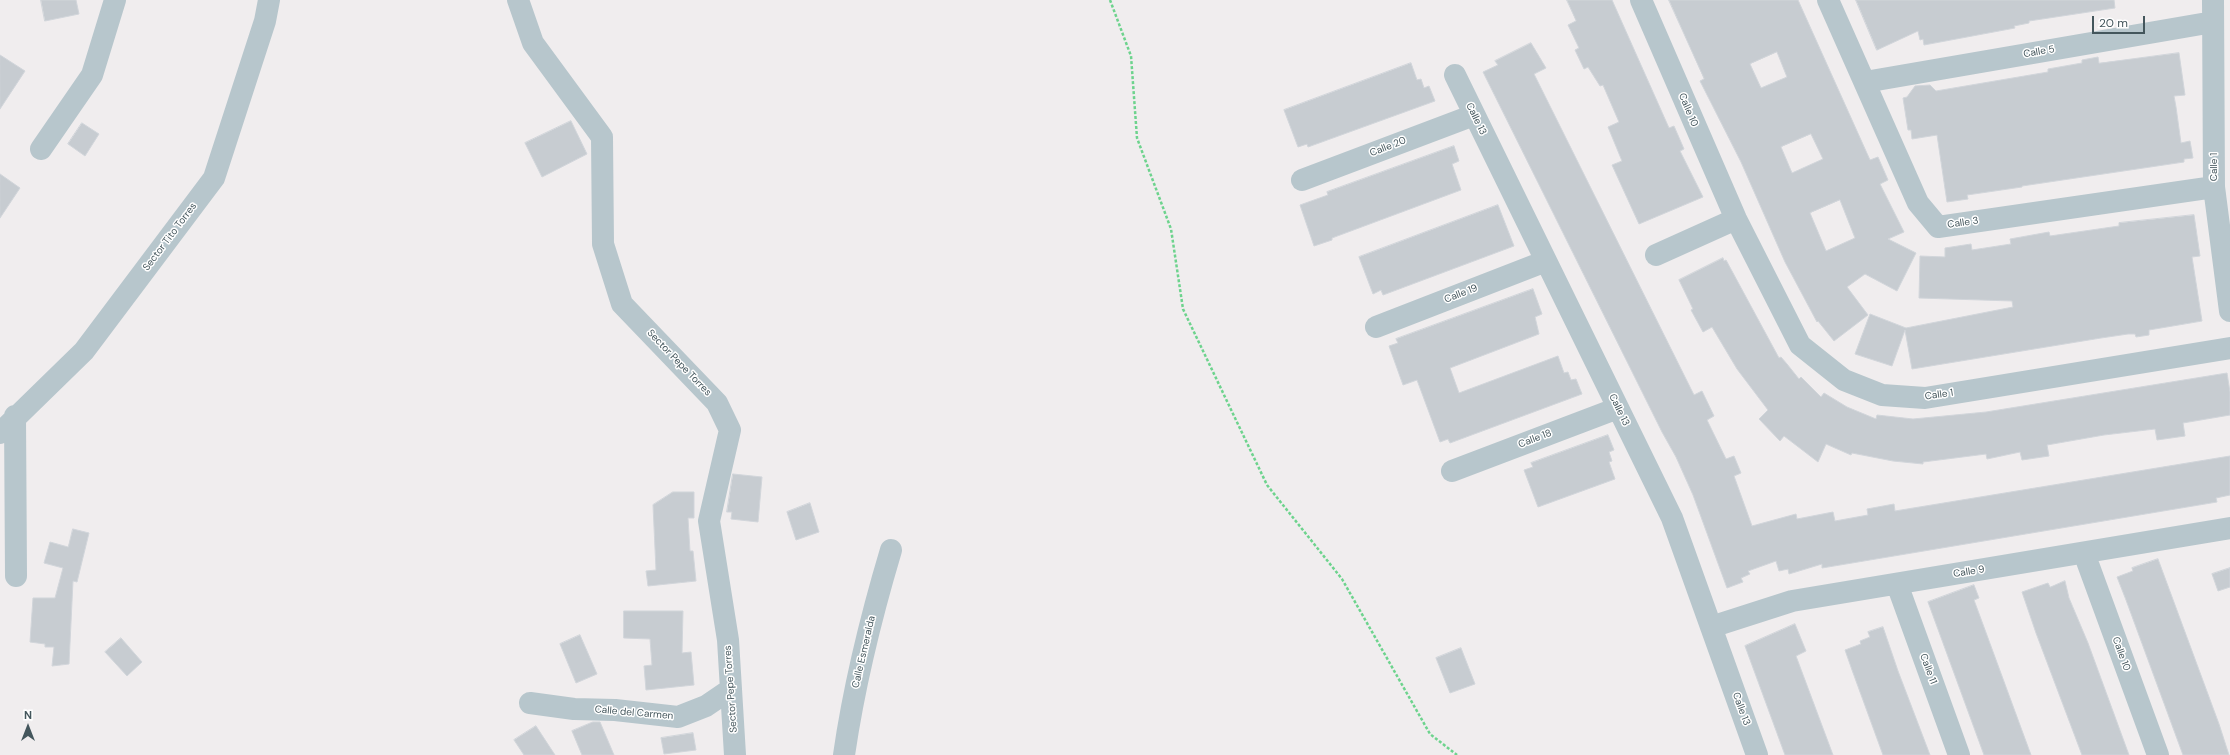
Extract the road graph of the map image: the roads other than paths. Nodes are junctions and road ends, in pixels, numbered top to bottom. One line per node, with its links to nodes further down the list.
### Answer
1 (115, 0): 11 (street)
2 (269, 0): 21 (street, Sector Tito Torres)
3 (518, 0): 30 (street, Sector Pepe Torres)
4 (1641, 0): 14 (street, Calle 10)
5 (1828, 0): 9 (street, Calle 3)
6 (2213, 0): 7 (street)
7 (2213, 22): 9 (street, Calle 5); 13 (street, Calle 1)
8 (1455, 75): 10 (street, Calle 13)
9 (1865, 82): 13 (street, Calle 3)
10 (1474, 115): 12 (street, Calle 20); 16 (street, Calle 13)
11 (41, 149)
12 (1302, 180)
13 (2214, 187): 17 (street, Calle 1)
14 (1736, 219): 15 (street); 19 (street, Calle 1)
15 (1656, 255)
16 (1546, 261): 18 (street, Calle 19); 20 (street, Calle 13)
17 (2230, 311)
18 (1376, 327)
19 (2230, 348)
20 (1618, 408): 23 (street, Calle 18); 29 (street, Calle 13)
21 (15, 416): 22 (street, Sector Tito Torres); 27 (street)
22 (0, 433)
23 (1452, 471)
24 (2230, 528): 26 (street, Calle 9)
25 (891, 550): 33 (street, Calle Esmeralda)
26 (2084, 553): 28 (street, Calle 9); 36 (street, Calle 10)
27 (16, 576)
28 (1897, 584): 29 (street, Calle 9); 35 (street, Calle 11)
29 (1711, 627): 34 (street, Calle 13)
30 (731, 689): 31 (street, Calle del Carmen); 32 (street, Sector Pepe Torres)
31 (530, 703)
32 (736, 755)
33 (844, 755)
34 (1757, 755)
35 (1959, 755)
36 (2158, 755)

